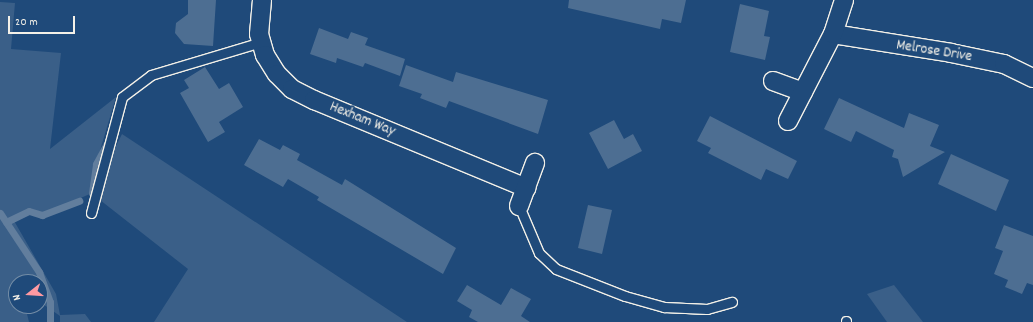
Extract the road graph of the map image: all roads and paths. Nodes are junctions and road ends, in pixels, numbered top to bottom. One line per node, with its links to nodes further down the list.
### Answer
1 (262, 0): 4 (street, Hexham Way)
2 (844, 0): 3 (street)
3 (832, 34): 5 (street, Melrose Drive); 7 (street)
4 (261, 42): 10 (street, Hexham Way); 12 (lane)
5 (1033, 78)
6 (773, 81): 7 (street)
7 (803, 92): 8 (street)
8 (788, 121)
9 (535, 163): 10 (street)
10 (526, 188): 11 (street)
11 (519, 206): 13 (lane)
12 (91, 213)
13 (732, 302)

